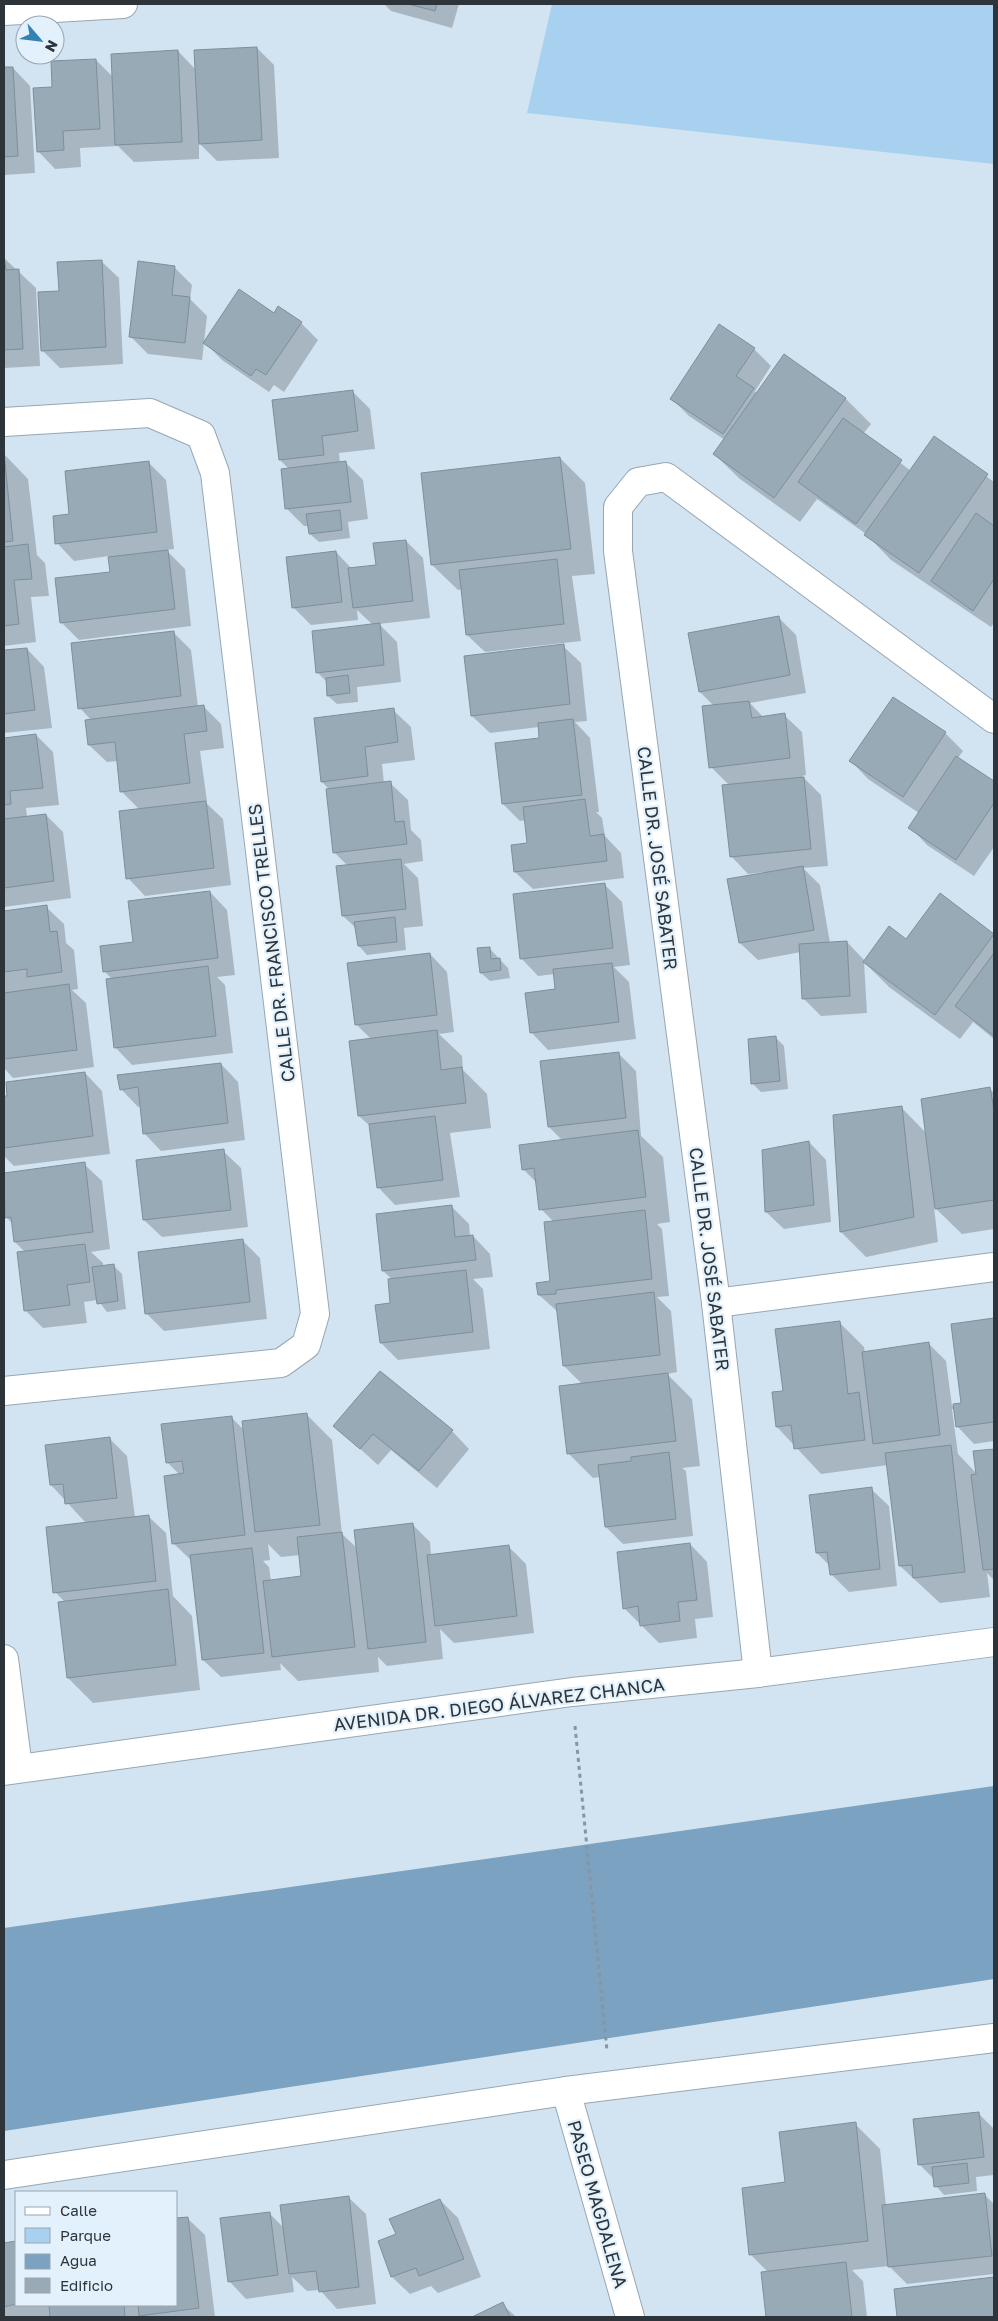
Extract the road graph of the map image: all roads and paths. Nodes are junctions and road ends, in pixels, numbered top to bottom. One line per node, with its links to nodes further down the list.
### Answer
1 (123, 4): 2 (street)
2 (4, 11)
3 (4, 422): 7 (street, CALLE DR. FRANCISCO TRELLES)
4 (994, 718): 6 (street, CALLE DR. JOSÉ SABATER)
5 (994, 1267): 6 (street)
6 (716, 1303): 10 (street, CALLE DR. JOSÉ SABATER)
7 (4, 1391)
8 (994, 1642): 10 (street, AVENIDA DR. DIEGO ÁLVAREZ CHANCA)
9 (4, 1659): 12 (street)
10 (758, 1673): 11 (street, AVENIDA DR. DIEGO ÁLVAREZ CHANCA)
11 (572, 1692): 12 (street, AVENIDA DR. DIEGO ÁLVAREZ CHANCA); 14 (path)
12 (11, 1769)
13 (994, 2038): 15 (street)
14 (607, 2051)
15 (566, 2092): 16 (street); 17 (street, PASEO MAGDALENA)
16 (4, 2174)
17 (630, 2317)

